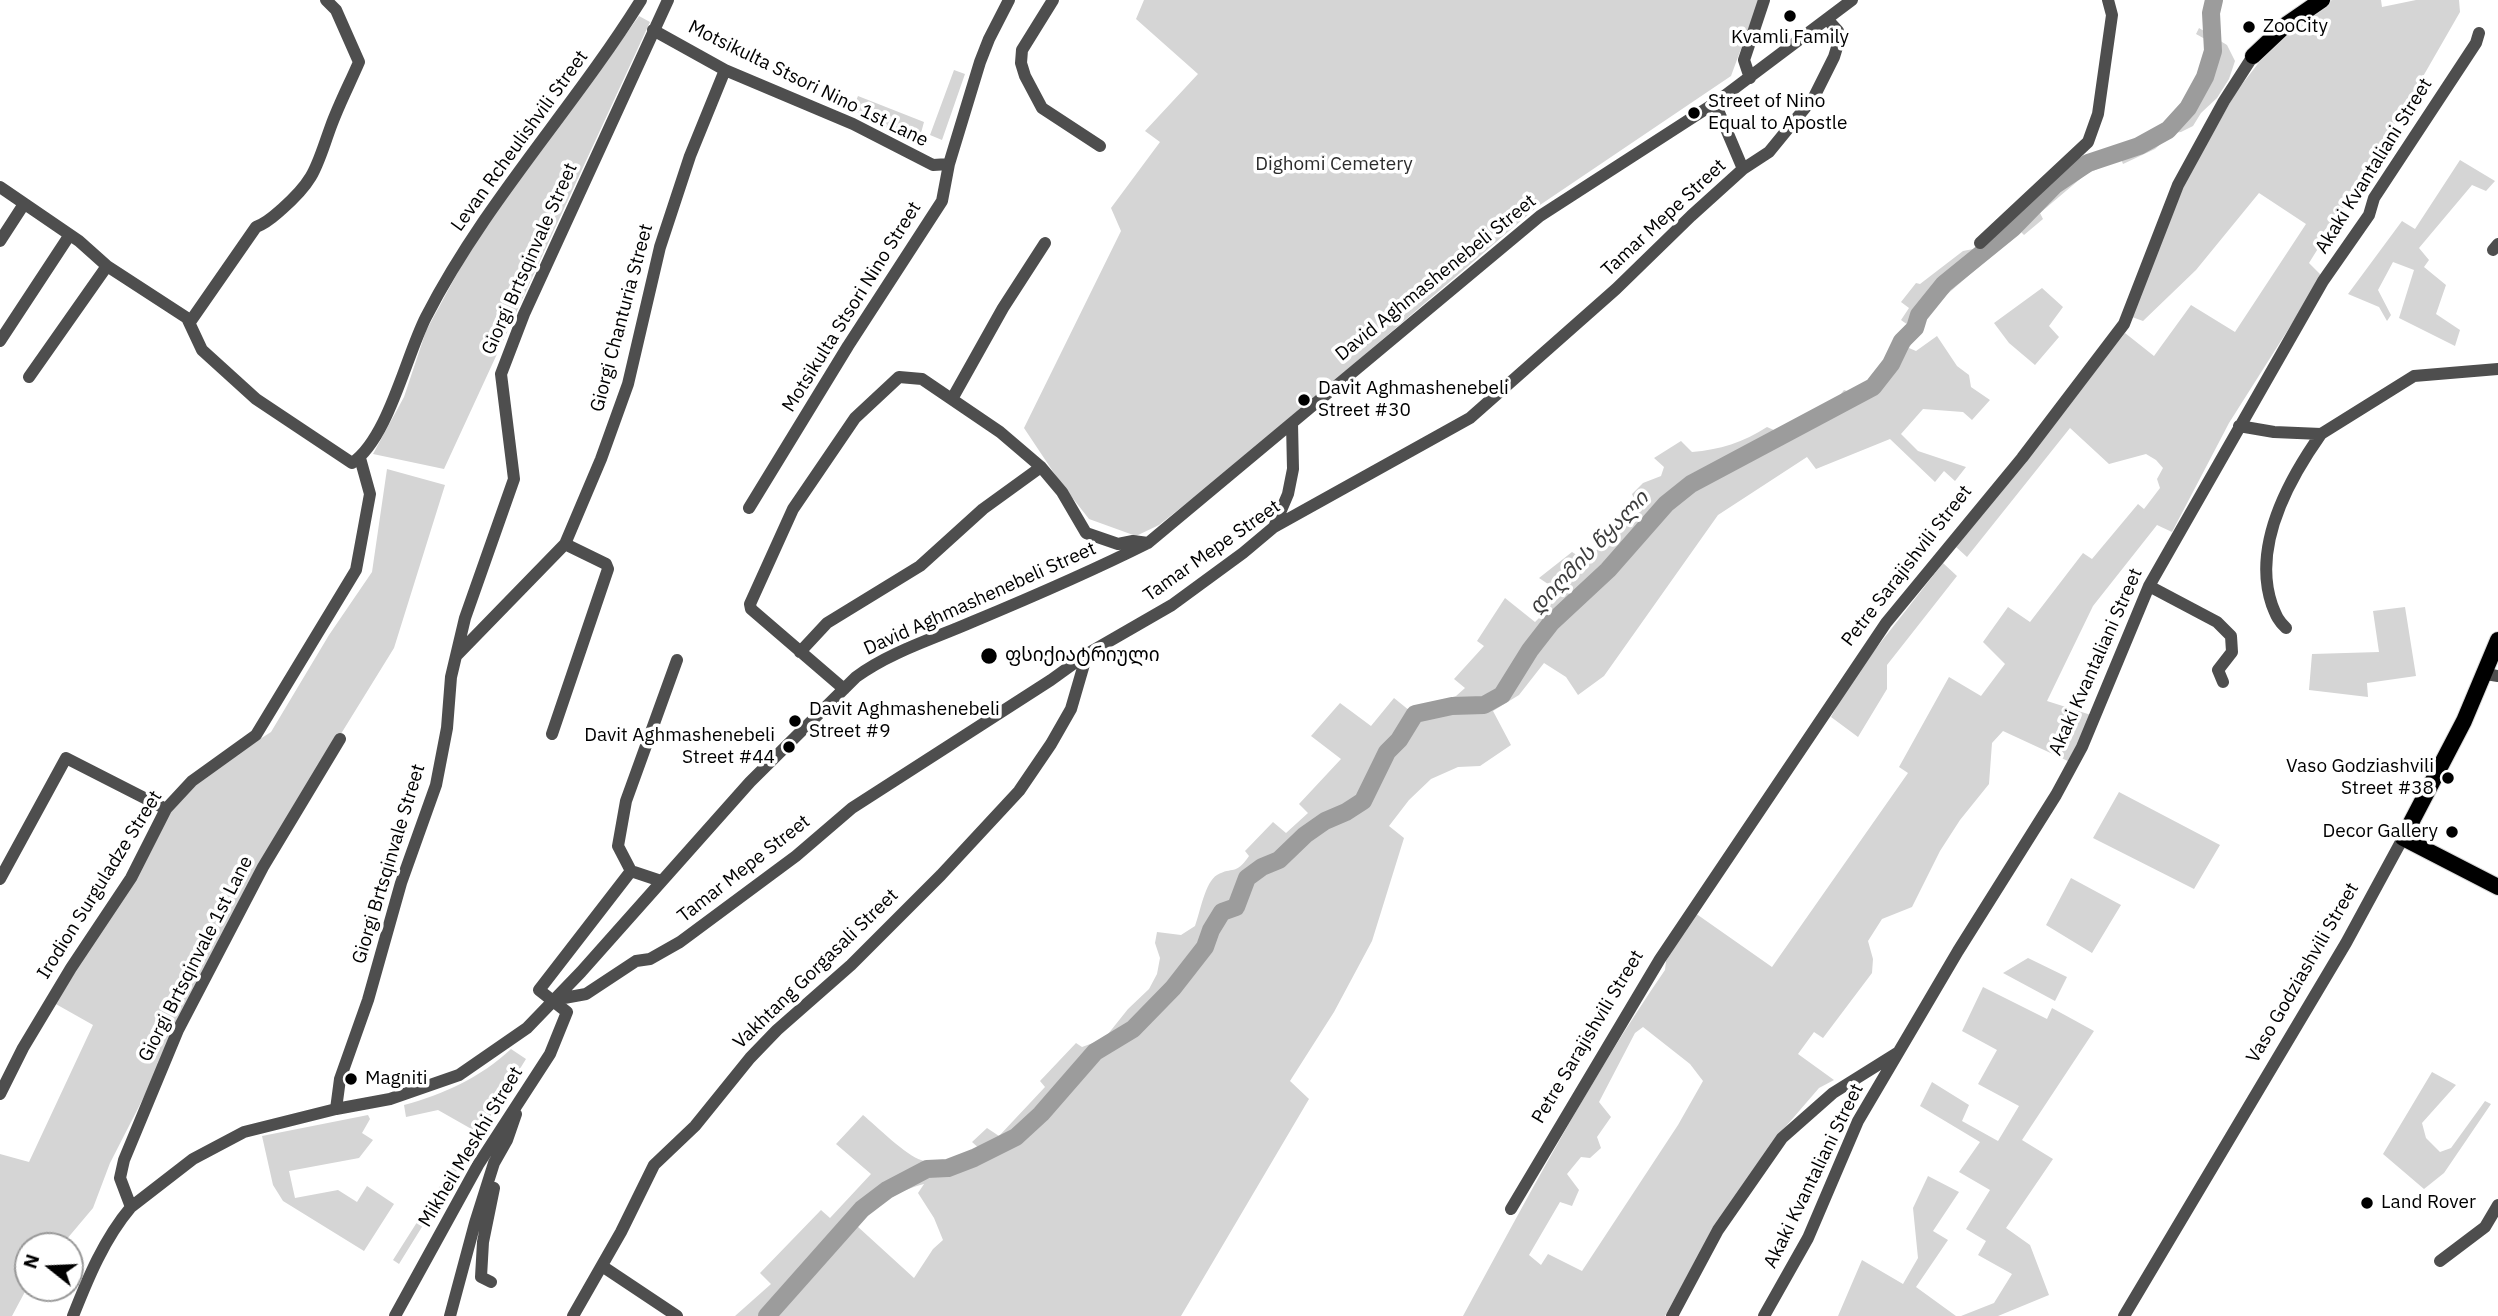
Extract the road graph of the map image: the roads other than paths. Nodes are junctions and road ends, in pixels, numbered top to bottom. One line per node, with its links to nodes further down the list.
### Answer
1 (326, 0): 27 (street)
2 (641, 0): 35 (street, Levan Rcheulishvili Street)
3 (668, 0): 11 (street, Giorgi Brtsqinvale Street)
4 (1009, 0): 18 (street, Motsikulta Stsori Nino Street)
5 (1052, 0): 17 (street)
6 (1764, 0): 15 (street)
7 (1852, 0): 10 (street, David Aghmashenebeli Street)
8 (2108, 0): 25 (street)
9 (2322, 0): 13 (main road, Petre Sarajishvili Street)
10 (1828, 20): 15 (street, David Aghmashenebeli Street); 19 (street, Tamar Mepe Street)
11 (653, 30): 14 (street, Motsikulta Stsori Nino 1st Lane); 46 (street, Giorgi Brtsqinvale Street)
12 (2479, 33): 33 (street, Akaki Kvantaliani Street)
13 (2253, 56): 67 (street, Petre Sarajishvili Street)
14 (724, 70): 18 (street, Motsikulta Stsori Nino 1st Lane); 40 (street, Giorgi Chanturia Street)
15 (1749, 78): 16 (street, David Aghmashenebeli Street)
16 (1715, 103): 19 (street); 32 (street, David Aghmashenebeli Street)
17 (1100, 146)
18 (949, 164): 37 (street, Motsikulta Stsori Nino Street)
19 (1743, 169): 38 (street, Tamar Mepe Street)
20 (0, 187): 21 (street)
21 (24, 204): 22 (street); 23 (street)
22 (69, 236): 26 (street); 28 (street)
23 (0, 241)
24 (1045, 243): 31 (street)
25 (1980, 243)
26 (107, 266): 27 (street); 30 (street)
27 (190, 322): 35 (street)
28 (0, 341)
29 (2498, 369): 34 (street)
30 (29, 377)
31 (952, 399): 36 (street); 44 (street)
32 (1292, 423): 38 (street); 39 (street, David Aghmashenebeli Street)
33 (2239, 426): 34 (street); 41 (street, Akaki Kvantaliani Street)
34 (2321, 435): 42 (street)
35 (360, 458): 53 (street, Irodion Surguladze Street)
36 (1041, 467): 39 (street); 44 (street)
37 (749, 508)
38 (1274, 527): 45 (street, Tamar Mepe Street)
39 (1148, 543): 50 (street, David Aghmashenebeli Street)
40 (565, 544): 46 (street, Giorgi Chanturia Street); 51 (street)
41 (2149, 586): 49 (street); 60 (street, Akaki Kvantaliani Street)
42 (2286, 628)
43 (2498, 640): 48 (main road, Vaso Godziashvili Street)
44 (800, 652): 50 (street)
45 (1087, 654): 59 (street, Tamar Mepe Street); 69 (street, Vakhtang Gorgasali Street)
46 (454, 657): 63 (street, Giorgi Brtsqinvale Street)
47 (677, 660): 55 (street)
48 (2492, 675): 54 (main road, Vaso Godziashvili Street)
49 (2223, 682)
50 (844, 689): 57 (street, David Aghmashenebeli Street)
51 (552, 734)
52 (340, 739): 66 (street, Giorgi Brtsqinvale 1st Lane)
53 (166, 808): 56 (street); 61 (street, Irodion Surguladze Street)
54 (2403, 838): 58 (main road); 78 (street, Vaso Godziashvili Street)
55 (631, 871): 57 (street); 59 (street)
56 (0, 879)
57 (661, 881): 59 (street, David Aghmashenebeli Street)
58 (2498, 887)
59 (553, 1000): 62 (street, Mikheil Meskhi Street); 63 (street, David Aghmashenebeli Street)
60 (1899, 1052): 76 (street); 77 (street, Akaki Kvantaliani Street)
61 (0, 1094)
62 (521, 1098): 64 (street); 72 (street, Mikheil Meskhi Street)
63 (337, 1109): 66 (street, David Aghmashenebeli Street)
64 (507, 1140): 70 (street); 73 (street)
65 (2498, 1205): 68 (street)
66 (131, 1207): 71 (street, David Aghmashenebeli Street)
67 (1511, 1209)
68 (2440, 1261)
69 (602, 1266): 74 (street, Vakhtang Gorgasali Street); 75 (street)
70 (491, 1282)
71 (73, 1316)
72 (395, 1316)
73 (450, 1316)
74 (573, 1316)
75 (677, 1316)
76 (1672, 1316)
77 (1764, 1316)
78 (2124, 1316)

